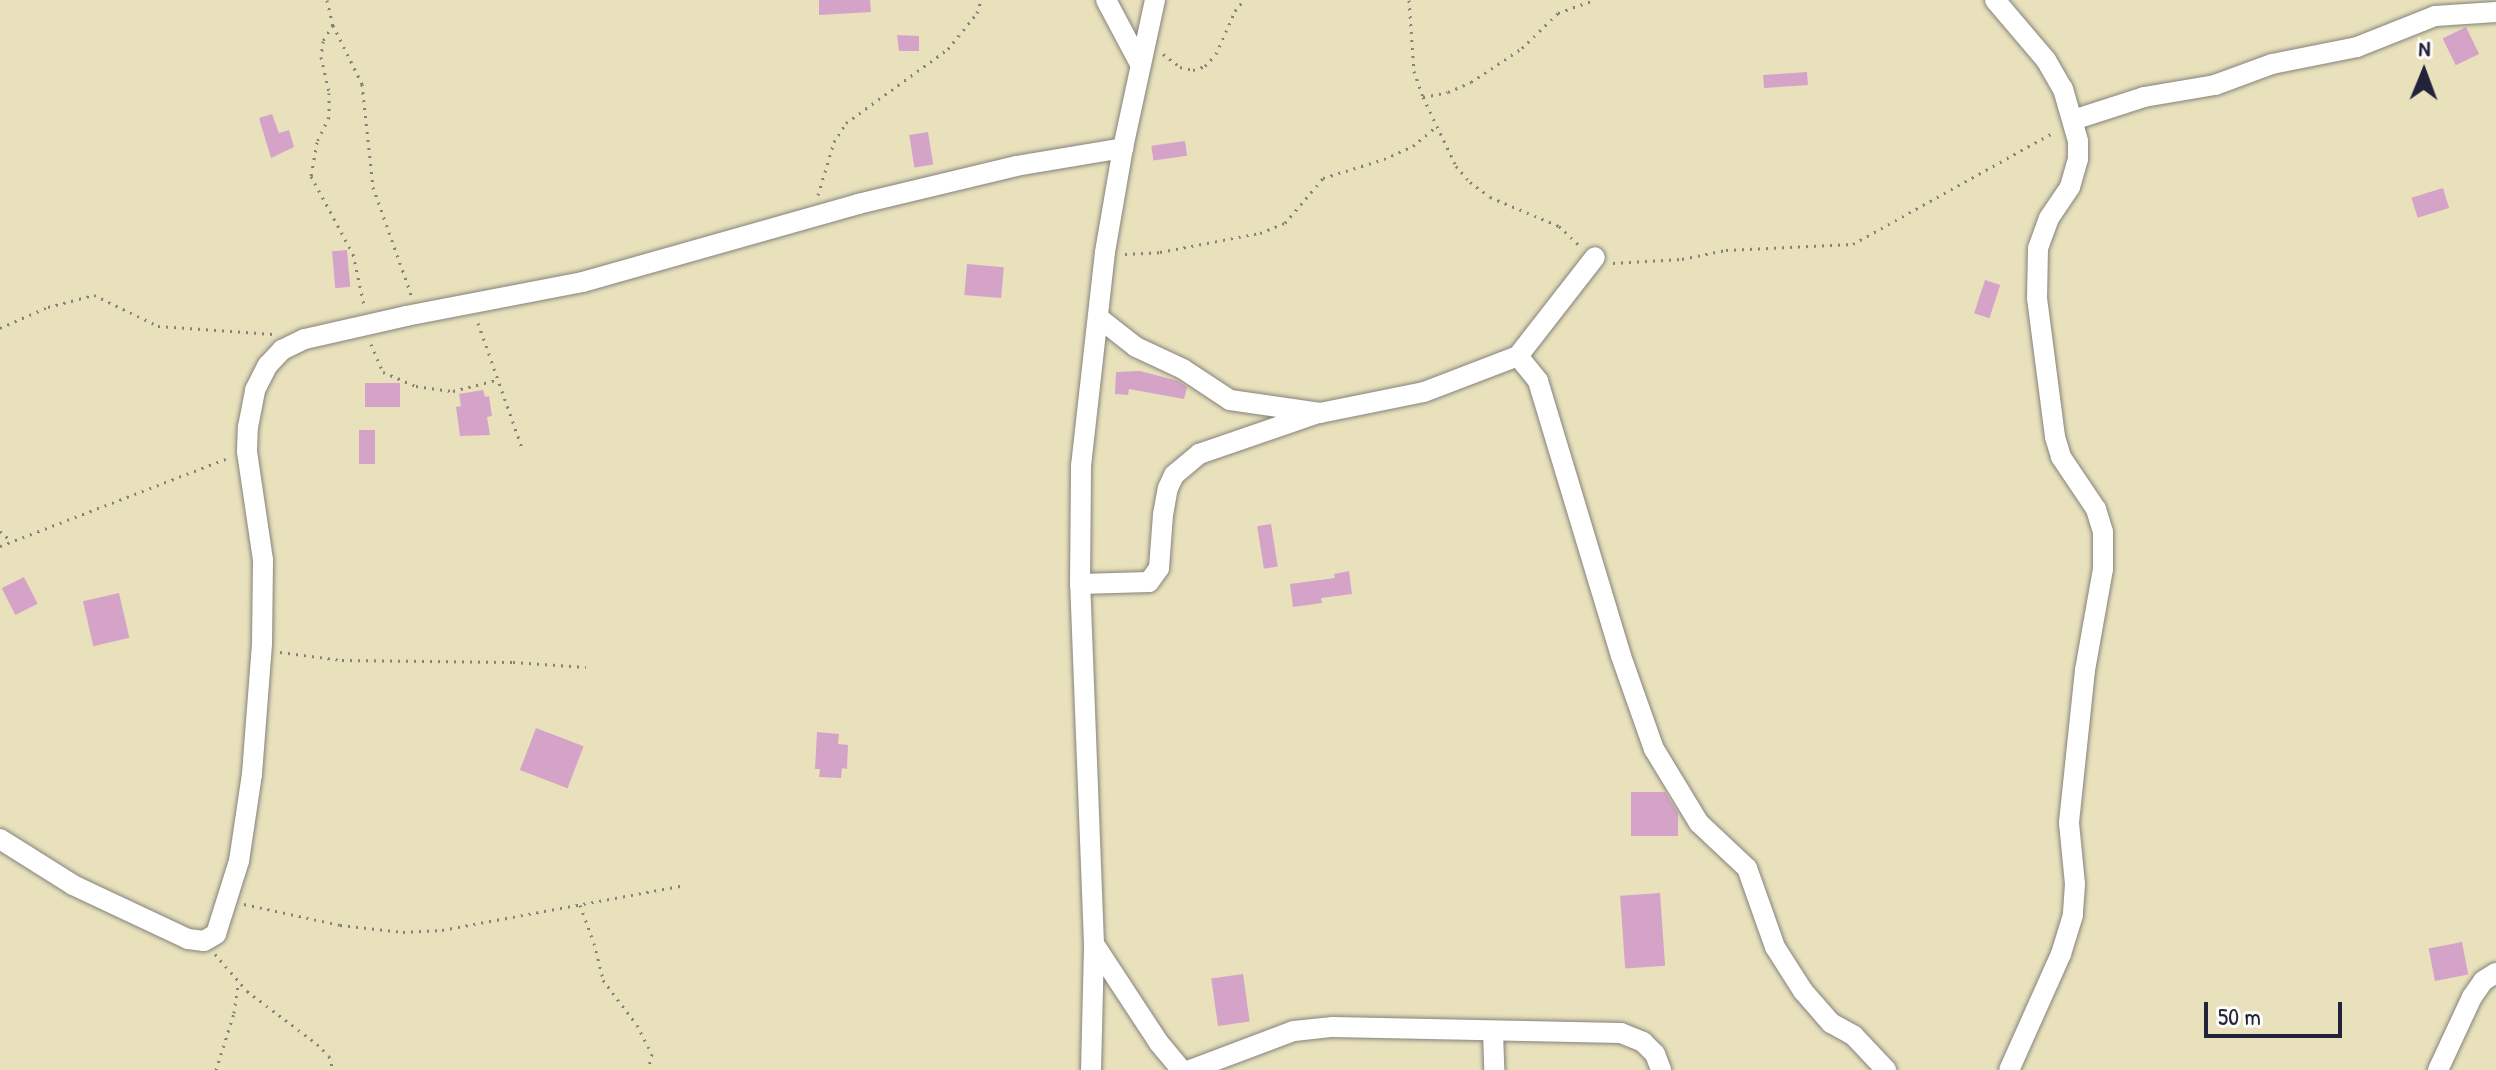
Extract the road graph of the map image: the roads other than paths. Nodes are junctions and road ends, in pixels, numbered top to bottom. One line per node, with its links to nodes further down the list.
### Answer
1 (1106, 0): 5 (street)
2 (1155, 0): 5 (street)
3 (1995, 0): 6 (street)
4 (2496, 12): 6 (street)
5 (1140, 64): 7 (street)
6 (2073, 120): 23 (street)
7 (1123, 148): 9 (street); 13 (street)
8 (1595, 257): 10 (street)
9 (1099, 318): 11 (street); 12 (street)
10 (1518, 356): 11 (street); 22 (street)
11 (1320, 413): 12 (street)
12 (1080, 584): 14 (street)
13 (0, 839)
14 (1094, 944): 17 (street); 18 (street)
15 (2496, 973): 24 (street)
16 (1493, 1032): 19 (street); 20 (street); 21 (street)
17 (1091, 1070)
18 (1182, 1070)
19 (1190, 1070)
20 (1494, 1070)
21 (1661, 1070)
22 (1886, 1070)
23 (2009, 1070)
24 (2438, 1070)

